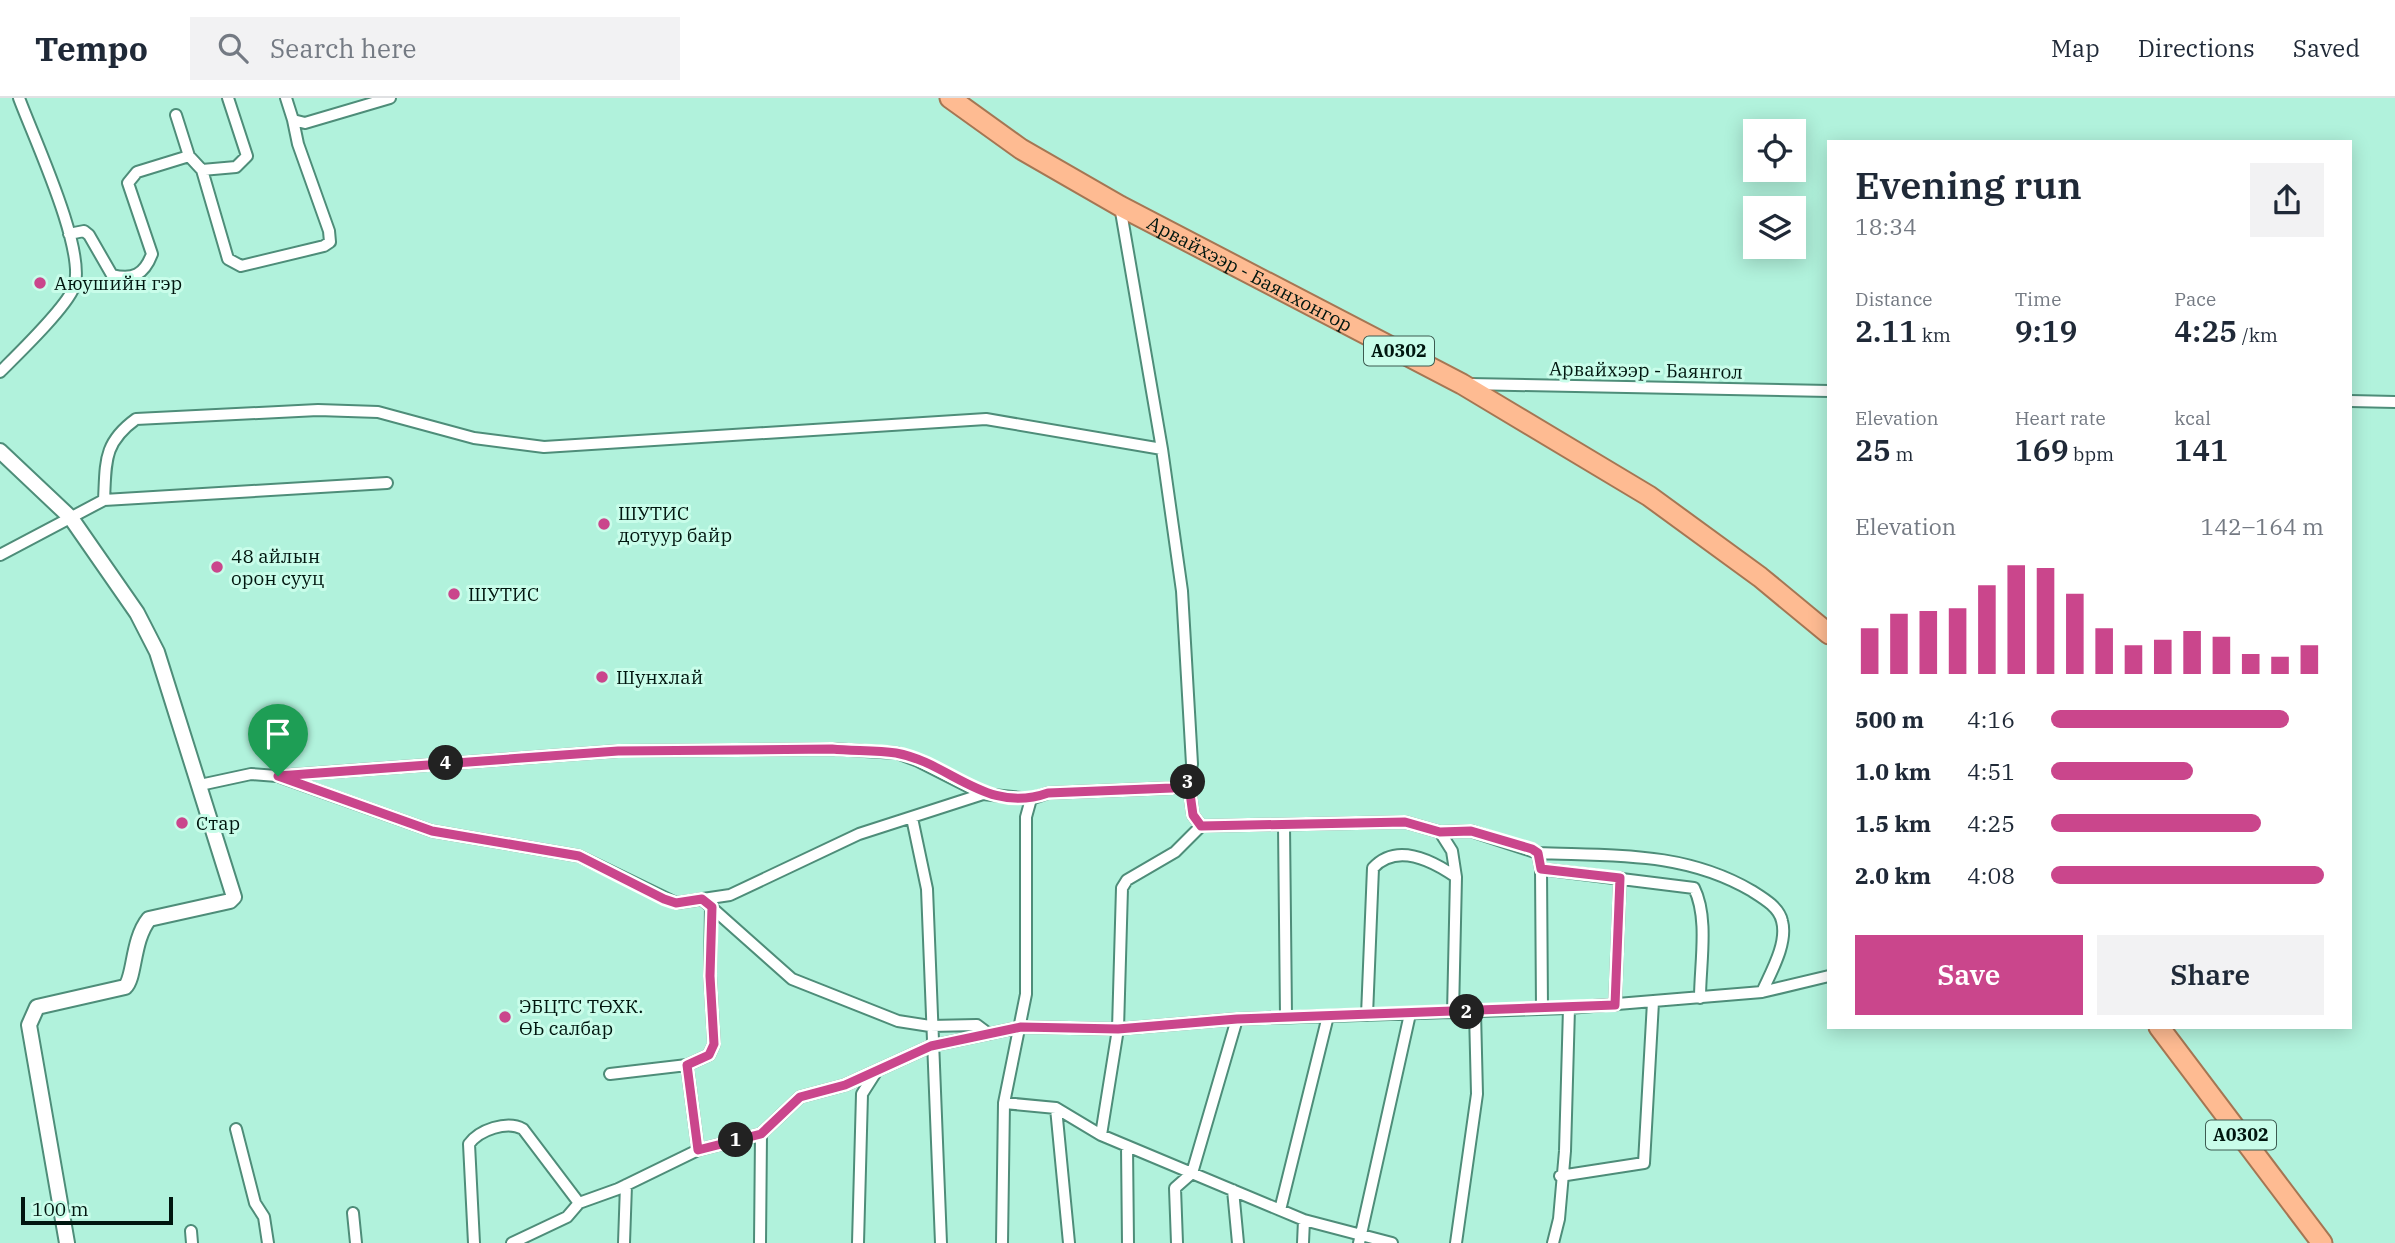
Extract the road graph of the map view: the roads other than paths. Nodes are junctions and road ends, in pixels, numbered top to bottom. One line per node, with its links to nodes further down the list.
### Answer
1 (19, 98): 11 (street)
2 (228, 98): 9 (street)
3 (286, 98): 7 (street)
4 (390, 98): 7 (street)
5 (950, 98): 10 (highway, Арвайхээр - Баянхонгор / A0302)
6 (176, 115): 8 (street)
7 (293, 120): 9 (street)
8 (189, 156): 9 (street); 11 (street)
9 (202, 170)
10 (1120, 206): 13 (highway, Арвайхээр - Баянхонгор / A0302); 17 (street)
11 (69, 234): 12 (street)
12 (0, 372)
13 (1462, 384): 14 (street, Арвайхээр - Баянгол); 23 (highway, Арвайхээр - Баянхонгор / A0302)
14 (1827, 391)
15 (2352, 401): 16 (street)
16 (2395, 402)
17 (1162, 449): 20 (street); 25 (street)
18 (0, 451): 21 (street)
19 (387, 483): 20 (street)
20 (104, 500): 21 (street)
21 (71, 518): 22 (street); 26 (street)
22 (0, 555)
23 (1827, 632)
24 (278, 776): 26 (street); 27 (street); 37 (street)
25 (1188, 779): 28 (street); 31 (street)
26 (200, 785): 78 (street)
27 (984, 794): 28 (street); 29 (street)
28 (1031, 799): 54 (street)
29 (912, 818): 37 (street); 53 (street)
30 (1284, 825): 31 (street); 32 (street); 51 (street)
31 (1201, 826): 55 (street)
32 (1440, 832): 33 (street); 35 (street)
33 (1538, 853): 34 (street); 40 (street)
34 (1541, 869): 36 (street); 45 (street)
35 (1456, 877): 47 (street); 49 (street)
36 (1620, 878): 41 (street); 43 (street)
37 (702, 899): 38 (street)
38 (712, 907): 53 (street); 59 (street)
39 (1827, 976): 40 (street)
40 (1762, 992): 41 (street)
41 (1700, 998): 42 (street)
42 (1653, 1002): 43 (street); 70 (street)
43 (1615, 1005): 44 (street)
44 (1569, 1008): 45 (street); 70 (street)
45 (1542, 1009): 46 (street)
46 (1475, 1012): 47 (street); 94 (street)
47 (1453, 1013): 48 (street)
48 (1410, 1014): 49 (street); 77 (street)
49 (1367, 1015): 50 (street)
50 (1328, 1016): 51 (street); 74 (street)
51 (1286, 1017): 52 (street)
52 (1237, 1019): 55 (street); 69 (street)
53 (930, 1026): 57 (street); 58 (street)
54 (1021, 1027): 55 (street); 57 (street); 62 (street)
55 (1118, 1029): 66 (street)
56 (2161, 1029): 96 (highway, A0302)
57 (989, 1034): 58 (street)
58 (931, 1046): 60 (street); 86 (street)
59 (687, 1065): 61 (street); 68 (street)
60 (877, 1071): 65 (street); 85 (street)
61 (610, 1074)
62 (1004, 1103): 63 (street); 87 (street)
63 (1056, 1108): 66 (street); 88 (street)
64 (236, 1129): 79 (street)
65 (761, 1134): 68 (street); 84 (street)
66 (1101, 1135): 67 (street)
67 (1127, 1146): 69 (street); 89 (street)
68 (698, 1150): 71 (street)
69 (1192, 1173): 72 (street); 90 (street)
70 (1560, 1175): 95 (street)
71 (626, 1185): 73 (street); 83 (street)
72 (1233, 1190): 74 (street); 91 (street)
73 (579, 1203): 81 (street); 82 (street)
74 (1280, 1210): 76 (street)
75 (352, 1213): 80 (street)
76 (1304, 1220): 77 (street); 92 (street)
77 (1360, 1238): 93 (street)
78 (68, 1243)
79 (268, 1243)
80 (356, 1243)
81 (474, 1243)
82 (512, 1243)
83 (624, 1243)
84 (760, 1243)
85 (858, 1243)
86 (941, 1243)
87 (1002, 1243)
88 (1069, 1243)
89 (1128, 1243)
90 (1177, 1243)
91 (1238, 1243)
92 (1303, 1243)
93 (1392, 1243)
94 (1456, 1243)
95 (1553, 1243)
96 (2322, 1243)

